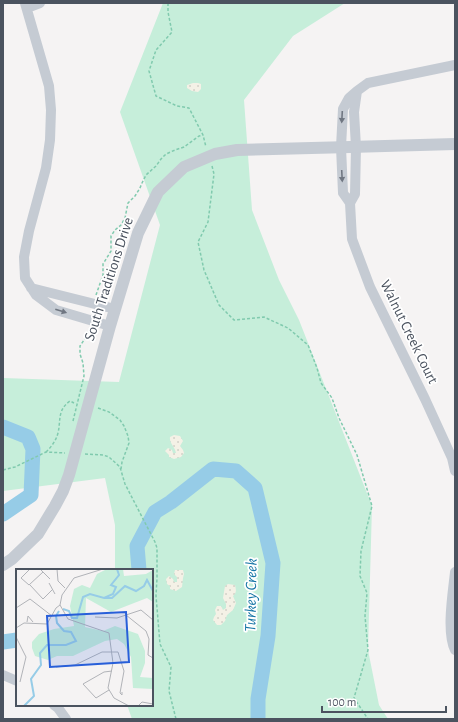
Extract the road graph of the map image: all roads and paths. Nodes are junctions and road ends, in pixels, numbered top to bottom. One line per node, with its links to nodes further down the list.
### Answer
1 (40, 3): 3 (street)
2 (168, 3): 6 (path)
3 (26, 6): 12 (street)
4 (455, 65): 5 (street)
5 (357, 91): 8 (street, Walnut Creek Court, one-way to 8); 9 (street, Walnut Creek Court)
6 (203, 135): 10 (path); 13 (path)
7 (455, 144): 9 (street, South Traditions Drive)
8 (341, 147): 9 (street, South Traditions Drive); 10 (street, South Traditions Drive); 11 (street, Walnut Creek Court, one-way to 11)
9 (356, 147): 11 (street, Walnut Creek Court)
10 (209, 157): 14 (street, South Traditions Drive); 34 (path)
11 (350, 203): 24 (street, Walnut Creek Court)
12 (32, 288): 13 (street); 15 (street, one-way to 15)
13 (94, 304): 14 (street)
14 (115, 309): 16 (street, South Traditions Drive)
15 (93, 320): 16 (street); 19 (path)
16 (110, 326): 21 (street, South Traditions Drive)
17 (74, 403): 20 (path)
18 (98, 408): 23 (path)
19 (73, 425)
20 (46, 452): 21 (path); 22 (path)
21 (75, 454): 23 (path); 25 (street, South Traditions Drive)
22 (3, 470)
23 (121, 470): 33 (path)
24 (455, 471)
25 (3, 565)
26 (455, 572): 27 (street)
27 (454, 589): 28 (street)
28 (455, 650)
29 (4, 677): 30 (street)
30 (16, 681)
31 (55, 706): 32 (street)
32 (66, 719)
33 (176, 719)
34 (368, 719)

